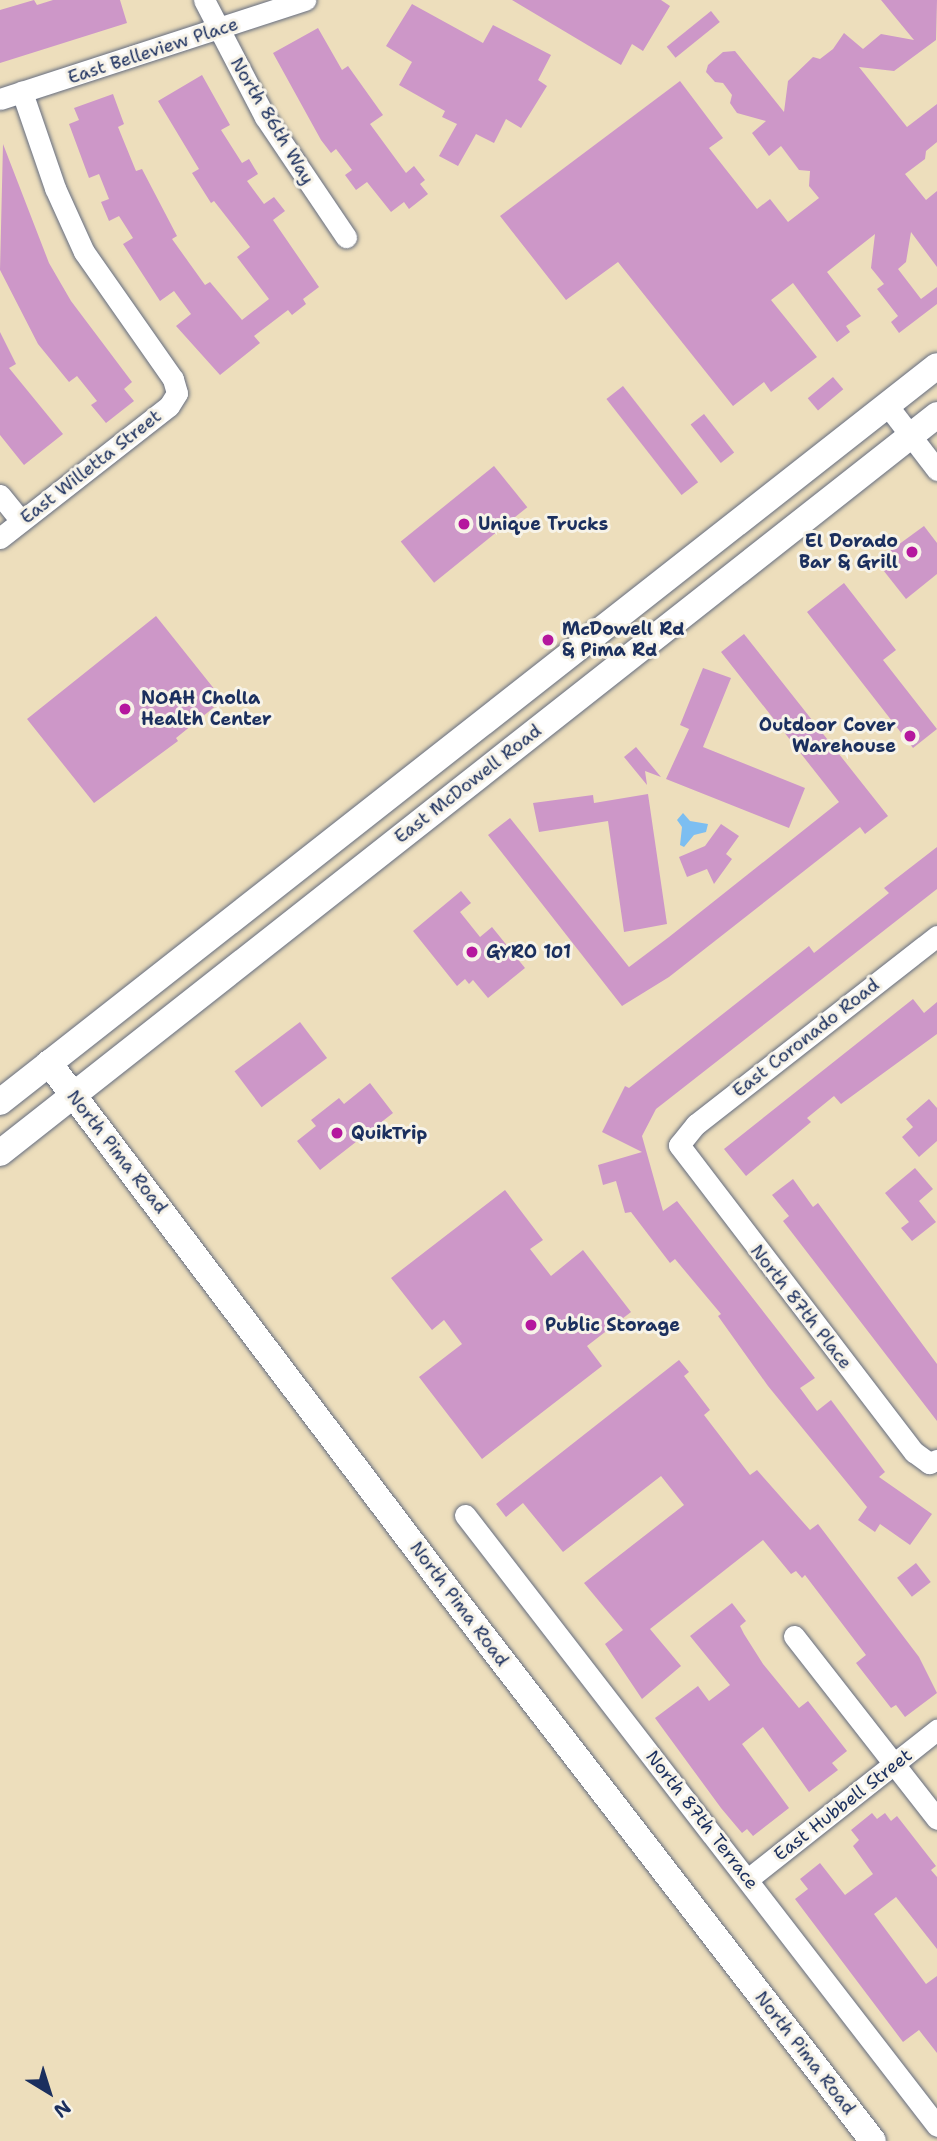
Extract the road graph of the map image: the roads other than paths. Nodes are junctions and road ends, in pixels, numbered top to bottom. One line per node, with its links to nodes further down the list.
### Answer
1 (204, 0): 3 (street, North 86th Way)
2 (305, 0): 3 (street, East Belleview Place)
3 (219, 31): 4 (street, East Belleview Place); 6 (street, North 86th Way)
4 (22, 92): 5 (street, East Belleview Place); 13 (street, East Willetta Street)
5 (0, 99)
6 (346, 237)
7 (937, 366): 8 (main road)
8 (887, 405): 10 (street); 15 (main road)
9 (937, 415): 10 (main road, East McDowell Road)
10 (911, 436): 11 (street); 16 (main road, East McDowell Road)
11 (937, 470)
12 (0, 495): 13 (street)
13 (21, 521): 14 (street, East Willetta Street)
14 (0, 538)
15 (707, 547): 16 (main road); 17 (main road)
16 (732, 577): 18 (main road, East McDowell Road)
17 (416, 776): 18 (main road); 20 (main road)
18 (439, 807): 21 (main road, East McDowell Road)
19 (937, 936): 23 (street, East Coronado Road)
20 (50, 1063): 21 (main road, North Pima Road); 22 (main road)
21 (73, 1095): 24 (main road, East McDowell Road); 33 (main road, North Pima Road)
22 (0, 1102)
23 (680, 1145): 25 (street, North 87th Place)
24 (0, 1153)
25 (933, 1462)
26 (465, 1516): 31 (street, North 87th Terrace)
27 (794, 1636): 29 (street)
28 (937, 1730): 29 (street, East Hubbell Street)
29 (894, 1764): 30 (street); 31 (street, East Hubbell Street)
30 (937, 1819)
31 (748, 1879): 32 (street, North 87th Terrace)
32 (937, 2126)
33 (873, 2141)

